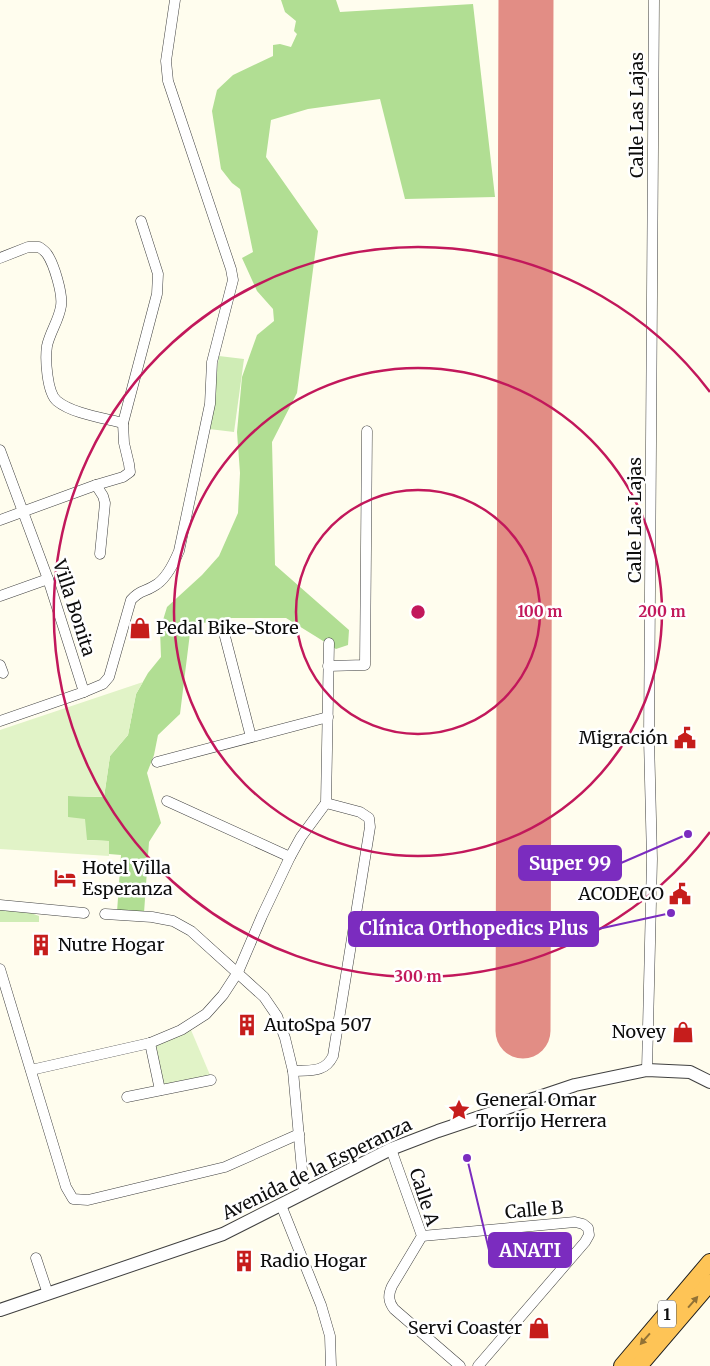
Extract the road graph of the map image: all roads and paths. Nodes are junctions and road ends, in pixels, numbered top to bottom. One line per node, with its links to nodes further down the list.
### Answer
1 (175, 0): 17 (street)
2 (654, 0): 32 (street, Calle Las Lajas)
3 (141, 221): 5 (street)
4 (0, 258): 5 (street)
5 (123, 423): 8 (street)
6 (366, 431): 16 (street)
7 (0, 450): 9 (street, Villa Bonita)
8 (96, 485): 9 (street); 11 (street)
9 (24, 512): 10 (street); 12 (street, Villa Bonita)
10 (0, 520)
11 (100, 554)
12 (48, 579): 13 (street); 17 (street, Villa Bonita)
13 (0, 596)
14 (222, 626): 20 (street)
15 (329, 643): 16 (street)
16 (328, 666): 18 (street)
17 (84, 692): 19 (street)
18 (328, 717): 20 (street); 23 (street)
19 (0, 722)
20 (251, 737): 21 (street)
21 (157, 762)
22 (167, 801): 24 (street)
23 (326, 803): 24 (street); 33 (street)
24 (290, 857): 29 (street)
25 (0, 905): 26 (street)
26 (84, 913)
27 (105, 914): 29 (street)
28 (0, 968): 31 (street)
29 (238, 972): 30 (street); 33 (street)
30 (150, 1043): 31 (street); 36 (street)
31 (32, 1070): 38 (street)
32 (647, 1070): 35 (street, Avenida de la Esperanza); 39 (street, Avenida de la Esperanza)
33 (293, 1072): 38 (street)
34 (211, 1080): 36 (street)
35 (710, 1082)
36 (160, 1090): 37 (street)
37 (127, 1097)
38 (299, 1134): 40 (street)
39 (391, 1149): 40 (street, Avenida de la Esperanza); 42 (street, Calle A)
40 (304, 1192): 41 (street, Avenida de la Esperanza)
41 (281, 1205): 46 (street, Avenida de la Esperanza); 48 (street)
42 (422, 1236): 49 (street, Calle A); 50 (street, Calle B)
43 (36, 1258): 46 (street)
44 (710, 1262): 51 (highway, 1, one-way to 51)
45 (710, 1283): 52 (highway, 1, one-way to 45)
46 (48, 1294): 47 (street, Avenida de la Esperanza)
47 (0, 1310)
48 (331, 1366)
49 (460, 1366)
50 (478, 1366)
51 (622, 1366)
52 (639, 1366)

